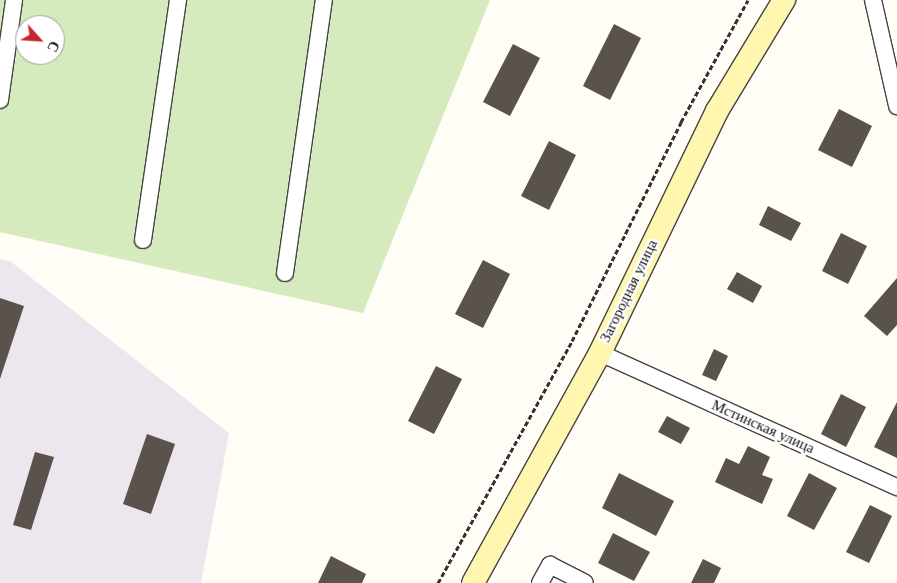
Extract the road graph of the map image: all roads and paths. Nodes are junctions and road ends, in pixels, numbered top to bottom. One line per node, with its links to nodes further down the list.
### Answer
1 (14, 0): 7 (street)
2 (178, 0): 9 (street)
3 (324, 0): 10 (street)
4 (748, 0): 13 (path)
5 (784, 0): 11 (main road, Загородная улица)
6 (873, 0): 8 (street)
7 (0, 100)
8 (897, 106)
9 (144, 240)
10 (285, 273)
11 (600, 353): 12 (street, Мстинская улица); 14 (main road, Загородная улица)
12 (897, 487)
13 (438, 583)
14 (473, 583)
15 (540, 583): 16 (street)
16 (585, 583)

